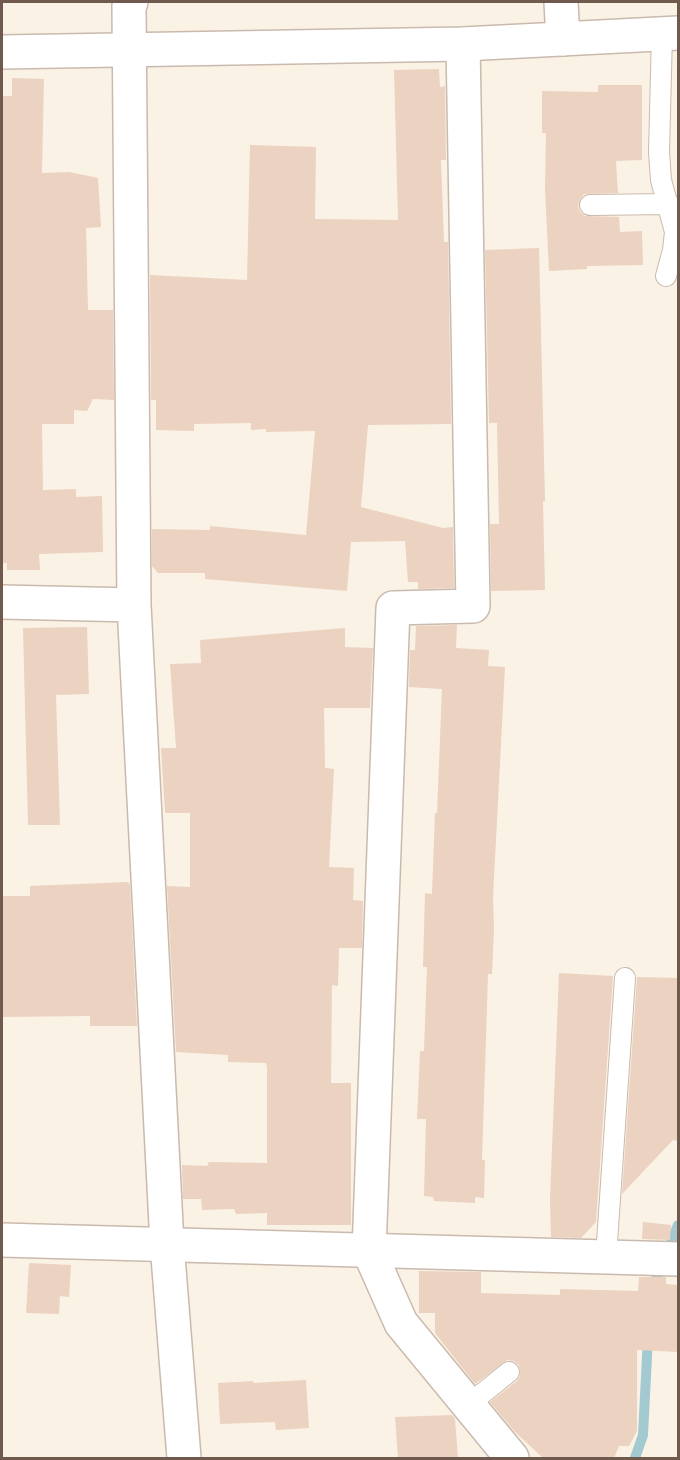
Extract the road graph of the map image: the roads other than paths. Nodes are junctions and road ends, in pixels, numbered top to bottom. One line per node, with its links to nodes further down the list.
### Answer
1 (130, 2): 6 (street)
2 (561, 2): 4 (street)
3 (670, 33): 4 (street); 8 (lane)
4 (563, 39): 5 (street)
5 (464, 44): 6 (street); 16 (street)
6 (129, 49): 7 (street); 12 (street)
7 (2, 52)
8 (669, 204): 9 (lane); 10 (lane)
9 (590, 205)
10 (666, 276)
11 (2, 602): 12 (street)
12 (135, 605): 15 (street)
13 (625, 978): 17 (lane)
14 (2, 1240): 15 (street)
15 (167, 1244): 16 (street); 21 (street)
16 (369, 1251): 17 (street); 20 (street)
17 (606, 1257): 18 (street)
18 (671, 1259)
19 (509, 1372): 20 (lane)
20 (468, 1405): 22 (street)
21 (184, 1458)
22 (512, 1458)

